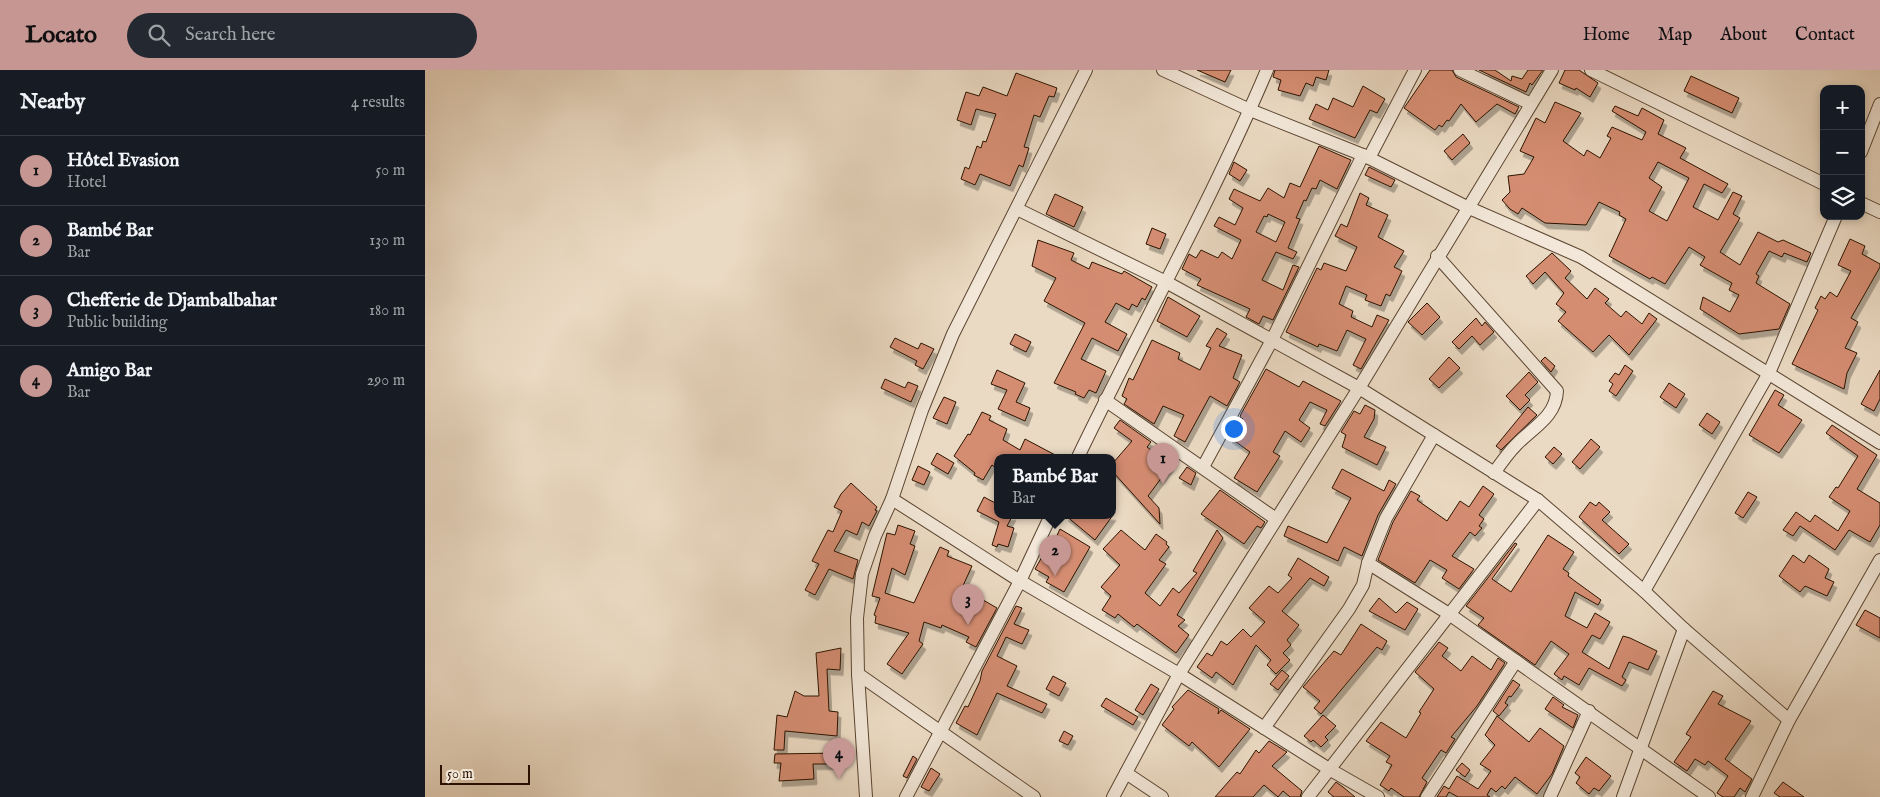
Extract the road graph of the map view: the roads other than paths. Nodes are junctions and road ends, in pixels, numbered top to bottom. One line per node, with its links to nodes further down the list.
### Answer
1 (1086, 70): 16 (street)
2 (1163, 70): 10 (street)
3 (1267, 70): 10 (street)
4 (1415, 70): 12 (street)
5 (1460, 70): 8 (street)
6 (1552, 70): 8 (street)
7 (1591, 70): 13 (street)
8 (1531, 104): 15 (street)
9 (1880, 104): 11 (street)
10 (1250, 110): 12 (street); 20 (street)
11 (1865, 142)
12 (1366, 156): 15 (street); 21 (street)
13 (1820, 182)
14 (1865, 205): 17 (street)
15 (1467, 207): 19 (street); 22 (street)
16 (1017, 209): 20 (street); 30 (street)
17 (1880, 212)
18 (1834, 220): 22 (street)
19 (1437, 256): 23 (street); 29 (street)
20 (1166, 282): 21 (street); 24 (street)
21 (1272, 340): 23 (street); 28 (street)
22 (1769, 373): 26 (street); 37 (street)
23 (1359, 388): 25 (street); 33 (street)
24 (1105, 400): 27 (street); 28 (street)
25 (1434, 435): 29 (street); 35 (street)
26 (1880, 443)
27 (1079, 454)
28 (1203, 467): 33 (street)
29 (1494, 473): 31 (street)
30 (892, 499): 36 (street); 41 (street)
31 (1538, 500): 37 (street); 38 (street)
32 (1049, 519): 36 (street)
33 (1276, 519): 42 (street)
34 (1880, 560): 44 (street)
35 (1368, 563): 38 (street); 45 (street)
36 (1020, 581): 42 (street); 46 (street)
37 (1644, 591): 39 (street)
38 (1449, 614): 40 (street); 48 (street)
39 (1684, 629): 44 (street); 47 (street)
40 (1516, 660): 43 (street); 57 (street)
41 (858, 674): 46 (street); 50 (street)
42 (1179, 674): 45 (street); 49 (street)
43 (1589, 711): 47 (street); 58 (street)
44 (1789, 720): 61 (street)
45 (1264, 728): 48 (street)
46 (942, 730): 51 (street); 52 (street)
47 (1641, 747): 59 (street); 60 (street)
48 (1329, 769): 55 (street); 56 (street)
49 (1126, 772): 53 (street); 54 (street)
50 (866, 797)
51 (906, 797)
52 (1034, 797)
53 (1113, 797)
54 (1162, 797)
55 (1308, 797)
56 (1378, 797)
57 (1427, 797)
58 (1550, 797)
59 (1623, 797)
60 (1709, 797)
61 (1752, 797)

